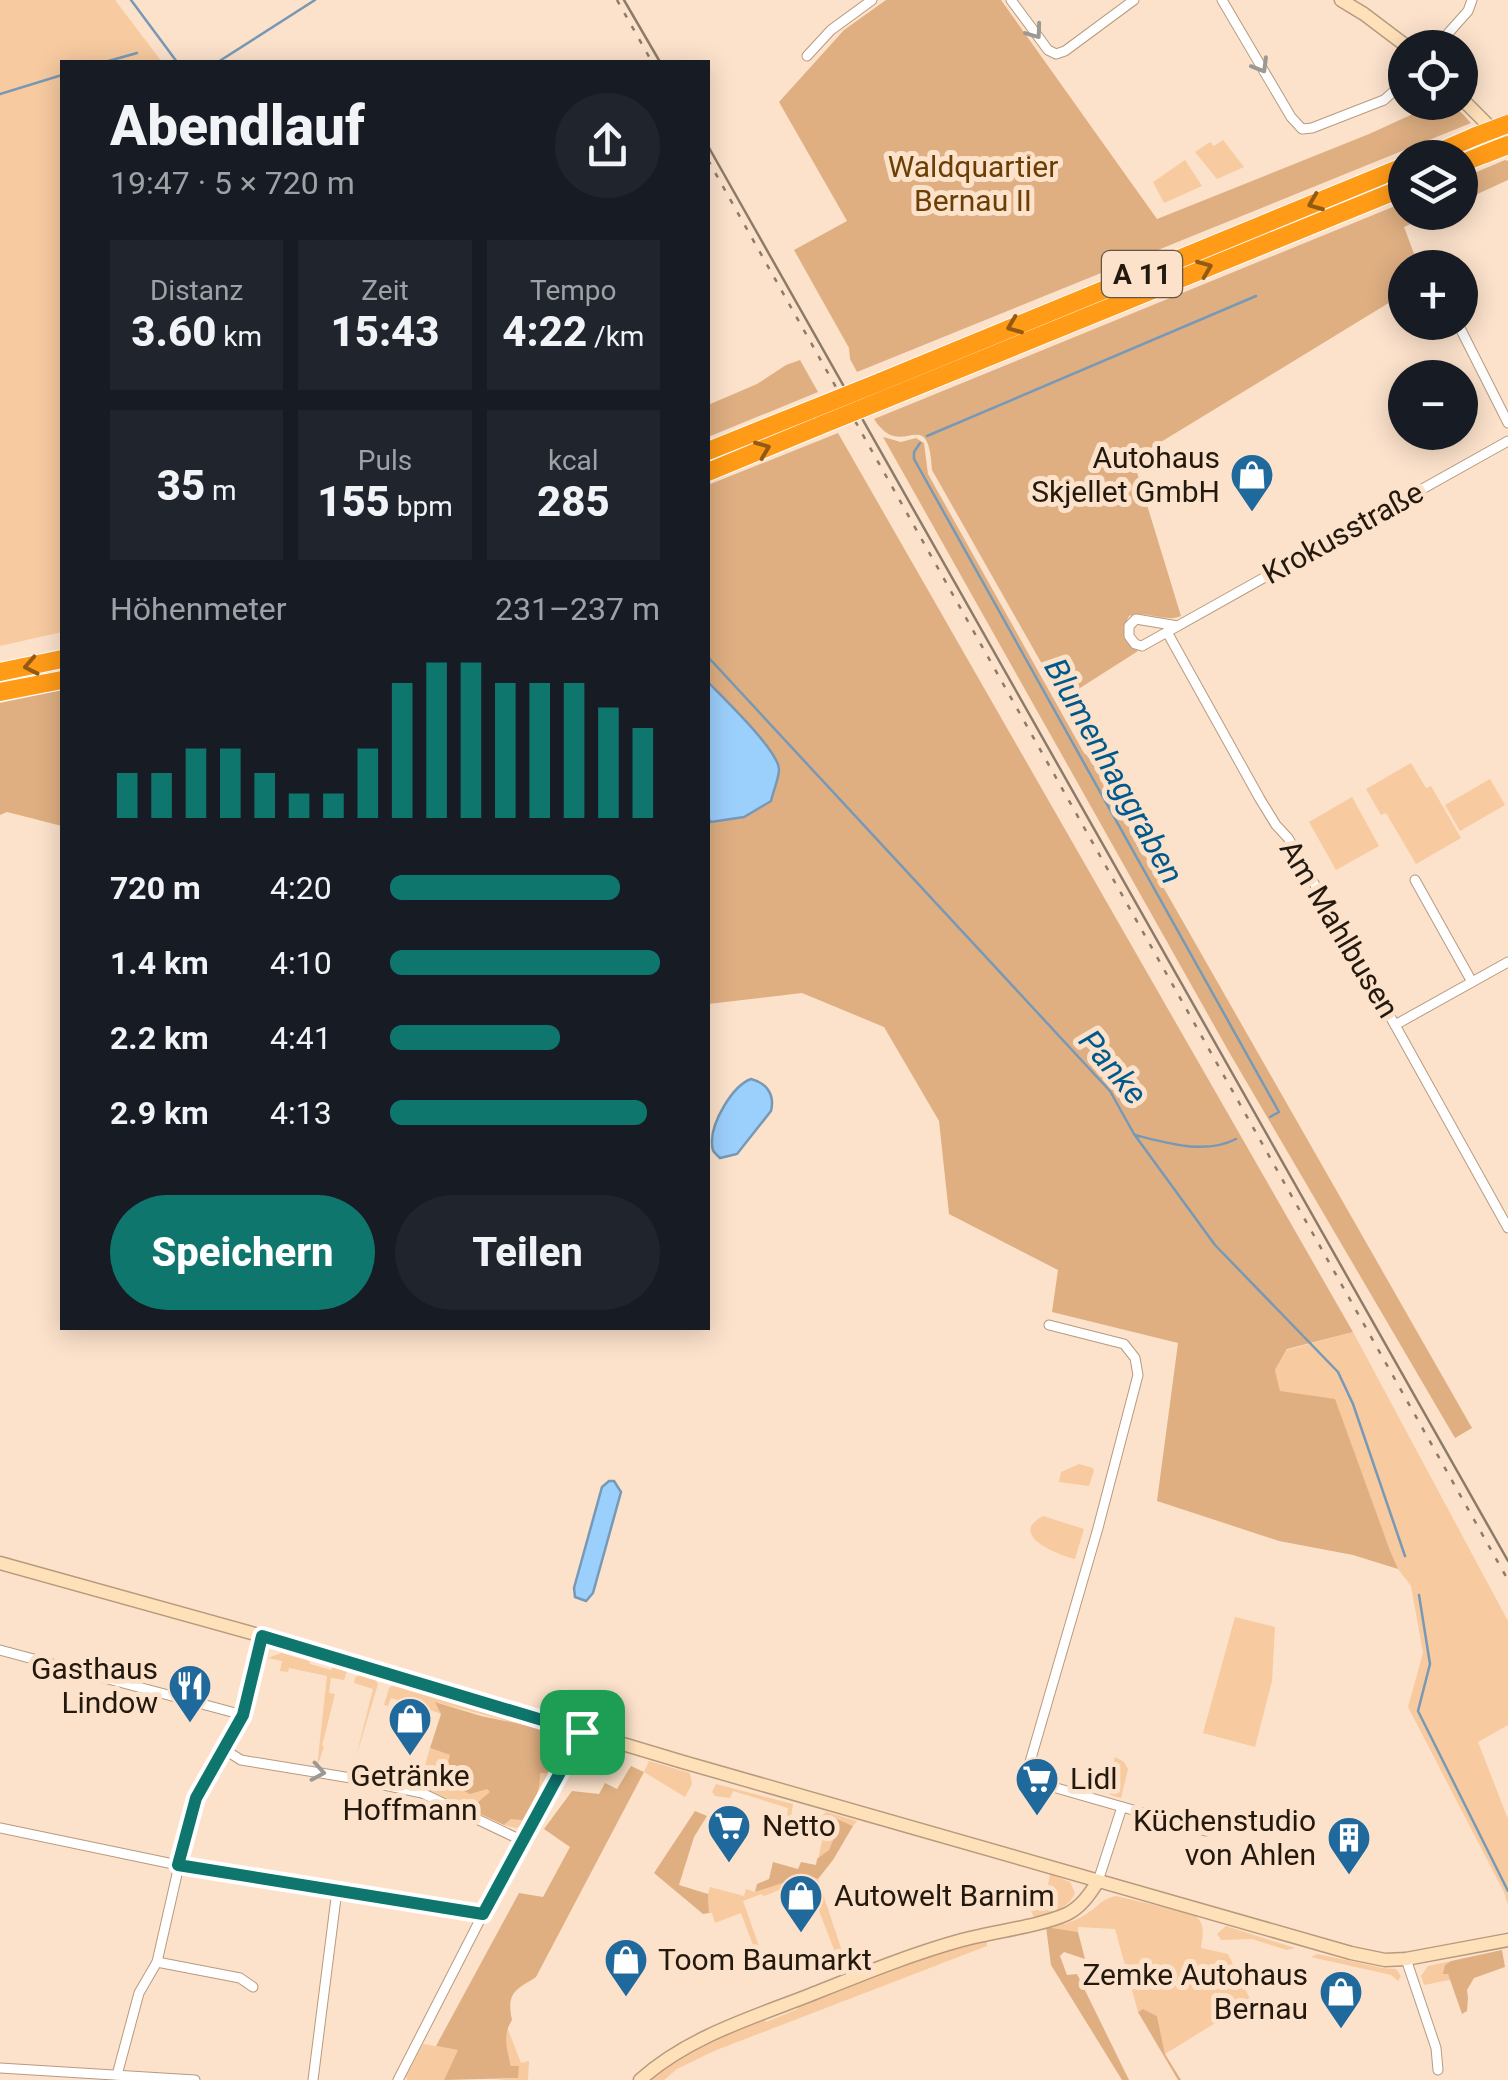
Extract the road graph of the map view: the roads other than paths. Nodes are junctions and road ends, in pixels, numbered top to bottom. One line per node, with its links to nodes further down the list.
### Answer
1 (872, 0): 9 (street)
2 (1011, 0): 3 (street, one-way to 3)
3 (1134, 0)
4 (1222, 0): 10 (street, one-way to 10)
5 (1341, 0): 8 (main road)
6 (1475, 1): 7 (street)
7 (1450, 30)
8 (1388, 33)
9 (807, 56)
10 (1388, 96)
11 (1478, 115): 14 (main road)
12 (1508, 124): 13 (highway, bridge)
13 (1480, 145): 14 (highway, bridge)
14 (1508, 146)
15 (1388, 173): 18 (highway, A 11, one-way to 18)
16 (1388, 194): 18 (highway, A 11, one-way to 16)
17 (1466, 340): 20 (street)
18 (884, 390): 19 (highway, A 11, bridge)
19 (814, 418): 22 (highway, A 11); 23 (highway, A 11, one-way to 19)
20 (1508, 424)
21 (1508, 441): 24 (street, Krokusstraße)
22 (710, 450)
23 (710, 471)
24 (1178, 626): 25 (street, Krokusstraße); 25 (street, Krokusstraße)
25 (1167, 632): 33 (street, Am Mahlbusen)
26 (60, 660): 27 (highway, one-way to 27)
27 (0, 672)
28 (60, 680): 29 (highway)
29 (0, 692)
30 (1415, 880): 32 (street)
31 (1508, 962): 32 (street)
32 (1472, 982): 33 (street)
33 (1396, 1025): 34 (street, Am Mahlbusen)
34 (1508, 1228)
35 (1049, 1324): 42 (street)
36 (0, 1564): 37 (main road)
37 (262, 1636): 39 (street); 40 (main road)
38 (0, 1650): 39 (street)
39 (243, 1715): 41 (street)
40 (582, 1732): 45 (street); 47 (main road)
41 (224, 1750): 45 (street, one-way to 45); 46 (street)
42 (1122, 1807): 44 (street); 47 (street)
43 (0, 1828): 46 (street)
44 (1206, 1831)
45 (523, 1841): 49 (street)
46 (178, 1865): 48 (street); 52 (street)
47 (1098, 1881): 51 (main road); 60 (main road)
48 (337, 1890): 49 (street); 58 (street)
49 (483, 1914): 59 (street)
50 (1508, 1940): 51 (main road)
51 (1406, 1960): 55 (street)
52 (157, 1962): 53 (street); 56 (street)
53 (253, 1987)
54 (0, 2068): 56 (street)
55 (1438, 2070)
56 (117, 2076): 57 (street)
57 (195, 2080)
58 (313, 2080)
59 (398, 2080)
60 (640, 2080)

